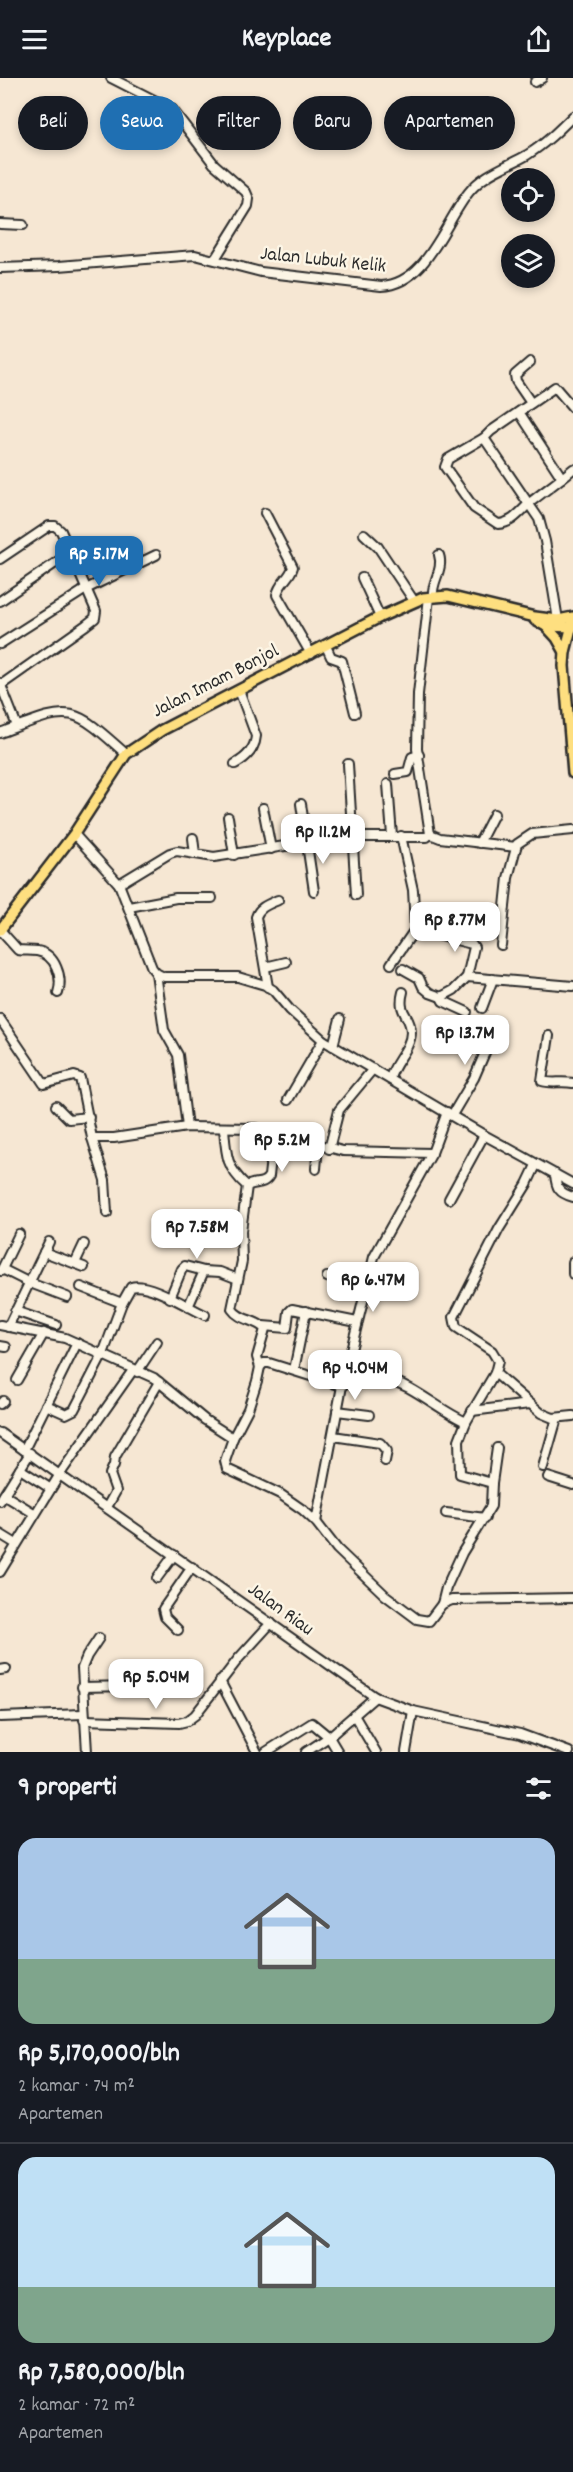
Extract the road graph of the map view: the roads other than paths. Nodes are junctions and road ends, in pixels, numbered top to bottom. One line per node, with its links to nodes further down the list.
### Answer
1 (111, 78): 5 (street)
2 (573, 116): 5 (street, Jalan Lubuk Kelik)
3 (0, 224): 4 (street)
4 (23, 225)
5 (215, 259): 6 (street, Jalan Lubuk Kelik)
6 (0, 268)
7 (530, 362): 8 (street)
8 (531, 403): 9 (street); 10 (street)
9 (573, 408)
10 (519, 412): 11 (street); 13 (street)
11 (484, 438): 14 (street); 14 (street)
12 (573, 469): 13 (street)
13 (562, 478): 14 (street)
14 (529, 504): 28 (street)
15 (266, 513): 34 (street)
16 (364, 534): 25 (street)
17 (70, 553): 20 (street); 22 (street); 24 (street)
18 (156, 555): 22 (street)
19 (439, 555): 23 (street)
20 (0, 559)
21 (362, 578): 27 (street)
22 (86, 589): 31 (street); 35 (street)
23 (431, 596): 25 (main road, Jalan Imam Bonjol); 26 (main road, Jalan Imam Bonjol); 43 (street)
24 (0, 601)
25 (414, 601): 27 (main road, Jalan Imam Bonjol)
26 (528, 614): 28 (main road, Jalan Imam Bonjol); 30 (main road, Jalan Imam Bonjol)
27 (380, 617): 32 (main road, Jalan Imam Bonjol)
28 (558, 620): 29 (main road, Jalan Imam Bonjol)
29 (572, 623): 30 (main road, Jalan Imam Bonjol); 33 (main road)
30 (546, 626): 33 (main road)
31 (0, 644)
32 (326, 646): 34 (main road, Jalan Imam Bonjol); 38 (street)
33 (565, 652): 41 (main road)
34 (311, 654): 36 (main road, Jalan Imam Bonjol)
35 (0, 684): 37 (street)
36 (239, 690): 42 (main road, Jalan Imam Bonjol); 44 (street)
37 (3, 701): 39 (street)
38 (355, 713)
39 (17, 726): 40 (street); 42 (street)
40 (0, 733)
41 (572, 739): 46 (main road)
42 (126, 754): 54 (main road, Jalan Imam Bonjol)
43 (419, 755): 47 (street); 55 (street)
44 (235, 764)
45 (348, 764): 56 (street)
46 (573, 773)
47 (395, 774)
48 (388, 784): 57 (street)
49 (301, 804): 59 (street)
50 (263, 808): 62 (street)
51 (494, 814): 60 (street)
52 (228, 817): 64 (street)
53 (573, 830): 61 (street)
54 (75, 834): 65 (street); 71 (main road, Jalan Imam Bonjol)
55 (430, 834): 57 (street); 60 (street)
56 (354, 836): 57 (street); 59 (street); 67 (street)
57 (396, 836): 72 (street)
58 (193, 838): 63 (street)
59 (306, 843): 62 (street); 66 (street)
60 (479, 843): 61 (street)
61 (516, 847): 74 (street)
62 (271, 849): 64 (street)
63 (195, 854): 64 (street); 65 (street)
64 (234, 855)
65 (119, 884): 70 (street)
66 (314, 891)
67 (356, 895)
68 (212, 898): 70 (street)
69 (278, 900): 77 (street)
70 (129, 908): 79 (street)
71 (4, 917): 73 (main road, Jalan Imam Bonjol)
72 (416, 928): 76 (street); 80 (street)
73 (0, 930): 85 (street)
74 (501, 945)
75 (286, 962): 77 (street)
76 (391, 964)
77 (265, 967): 83 (street)
78 (404, 969): 86 (street)
79 (156, 973): 83 (street); 102 (street)
80 (467, 977): 81 (street); 86 (street)
81 (493, 980): 82 (street); 87 (street)
82 (573, 986)
83 (268, 987): 93 (street)
84 (403, 992): 96 (street)
85 (58, 993)
86 (441, 997): 88 (street)
87 (482, 1008)
88 (467, 1012)
89 (0, 1019): 101 (street)
90 (340, 1019): 94 (street)
91 (496, 1027): 100 (street)
92 (549, 1036): 97 (street)
93 (323, 1040): 94 (street); 98 (street)
94 (333, 1046): 95 (street)
95 (373, 1069): 96 (street); 108 (street)
96 (390, 1079): 100 (street)
97 (573, 1083)
98 (288, 1100)
99 (56, 1106): 101 (street)
100 (450, 1114): 105 (street); 109 (street)
101 (89, 1117): 106 (street)
102 (187, 1127): 103 (street); 106 (street)
103 (224, 1128): 104 (street); 114 (street)
104 (274, 1132): 107 (street); 114 (street)
105 (484, 1135): 110 (street); 116 (street)
106 (92, 1138): 117 (street)
107 (318, 1146): 108 (street); 111 (street)
108 (328, 1149): 109 (street)
109 (432, 1153): 132 (street)
110 (536, 1165): 112 (street); 153 (street)
111 (316, 1169)
112 (555, 1174): 113 (street); 115 (street)
113 (573, 1184)
114 (247, 1186): 129 (street)
115 (573, 1197)
116 (449, 1199)
117 (107, 1214)
118 (19, 1234): 125 (street)
119 (49, 1242): 121 (street)
120 (84, 1244): 123 (street)
121 (44, 1252): 123 (street); 130 (street)
122 (573, 1262): 127 (street)
123 (75, 1263): 124 (street)
124 (84, 1267)
125 (1, 1271): 130 (street)
126 (204, 1271): 129 (street); 134 (street); 136 (street)
127 (573, 1274)
128 (327, 1277): 132 (street)
129 (238, 1279): 143 (street)
130 (30, 1283): 133 (street); 137 (street)
131 (81, 1287): 135 (street)
132 (365, 1292): 140 (street)
133 (67, 1297)
134 (170, 1298): 135 (street); 136 (street)
135 (122, 1303): 147 (street)
136 (188, 1307): 139 (street)
137 (15, 1311): 141 (street); 142 (street)
138 (306, 1311): 140 (street); 143 (street); 151 (street)
139 (205, 1315)
140 (357, 1322): 149 (street)
141 (56, 1325)
142 (4, 1326): 144 (street)
143 (263, 1326): 150 (street)
144 (44, 1333): 146 (street); 154 (street)
145 (157, 1342): 152 (street)
146 (77, 1343): 147 (street); 158 (street)
147 (103, 1354): 152 (street); 158 (street)
148 (324, 1361): 149 (street)
149 (347, 1366): 156 (street); 164 (street)
150 (260, 1367): 151 (street); 167 (street)
151 (294, 1370): 156 (street)
152 (135, 1371): 155 (street); 173 (street)
153 (495, 1373): 157 (street); 160 (street)
154 (17, 1380)
155 (159, 1382): 167 (street); 179 (street)
156 (342, 1386): 159 (street)
157 (530, 1404): 160 (street); 163 (street)
158 (46, 1405): 169 (street)
159 (337, 1411): 161 (street); 166 (street)
160 (472, 1411): 164 (street)
161 (369, 1415)
162 (573, 1416): 163 (street)
163 (557, 1418): 171 (street)
164 (466, 1422): 175 (street)
165 (0, 1433): 169 (street, Jalan Riau)
166 (333, 1436): 170 (street); 183 (street)
167 (234, 1438): 183 (street)
168 (497, 1448): 175 (street)
169 (27, 1451): 172 (street); 173 (street, Jalan Riau)
170 (385, 1461)
171 (543, 1467)
172 (20, 1469): 177 (street); 178 (street)
173 (60, 1474): 179 (street, Jalan Riau); 188 (street)
174 (548, 1476): 176 (street)
175 (492, 1483): 182 (street)
176 (573, 1485)
177 (48, 1487)
178 (2, 1498): 180 (street)
179 (107, 1507): 186 (street, Jalan Riau)
180 (32, 1512)
181 (446, 1513): 182 (street)
182 (485, 1518): 191 (street)
183 (316, 1522): 191 (street)
184 (0, 1534): 185 (street)
185 (12, 1542)
186 (174, 1555): 187 (street, Jalan Riau); 189 (street)
187 (192, 1567): 192 (street, Jalan Riau); 193 (street)
188 (0, 1572)
189 (158, 1578)
190 (573, 1598): 191 (street)
191 (442, 1604)
192 (271, 1623): 195 (street); 198 (street, Jalan Riau)
193 (178, 1630)
194 (99, 1638): 197 (street)
195 (220, 1682): 202 (street); 205 (street)
196 (129, 1686): 197 (street)
197 (82, 1687): 202 (street)
198 (375, 1697): 199 (street, Jalan Riau); 200 (street)
199 (413, 1711): 210 (street); 211 (street, Jalan Riau)
200 (354, 1715): 203 (street); 209 (street)
201 (0, 1717): 202 (street)
202 (84, 1717): 204 (street)
203 (329, 1737): 206 (street); 207 (street); 208 (street)
204 (87, 1752)
205 (257, 1752)
206 (266, 1752)
207 (306, 1752)
208 (338, 1752)
209 (376, 1752)
210 (406, 1752)
211 (569, 1752)

